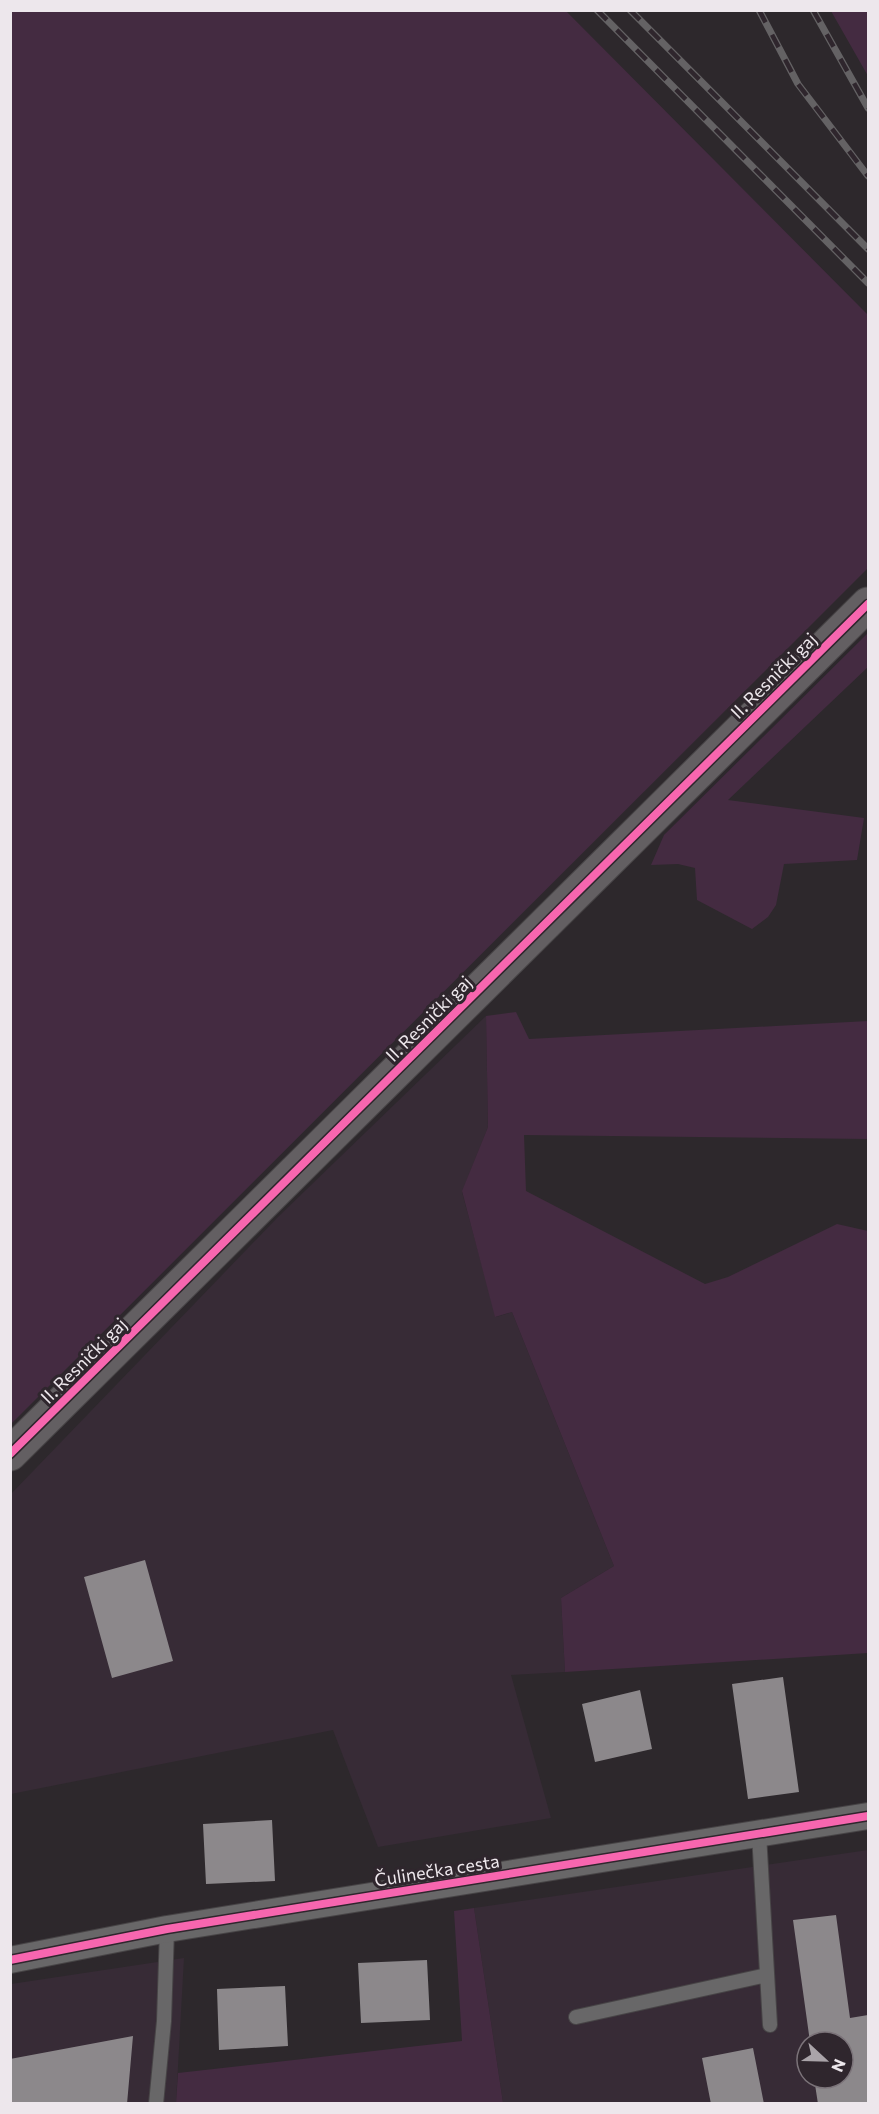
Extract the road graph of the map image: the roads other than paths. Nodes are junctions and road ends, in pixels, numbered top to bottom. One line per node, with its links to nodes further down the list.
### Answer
1 (868, 604): 2 (street, II. Resnički gaj)
2 (10, 1454)
3 (868, 1816): 4 (street, Čulinečka cesta)
4 (759, 1834): 5 (street, Čulinečka cesta); 7 (lane)
5 (167, 1929): 6 (street, Čulinečka cesta); 10 (lane)
6 (10, 1960)
7 (767, 1975): 8 (lane); 9 (lane)
8 (576, 2017)
9 (770, 2025)
10 (156, 2103)

